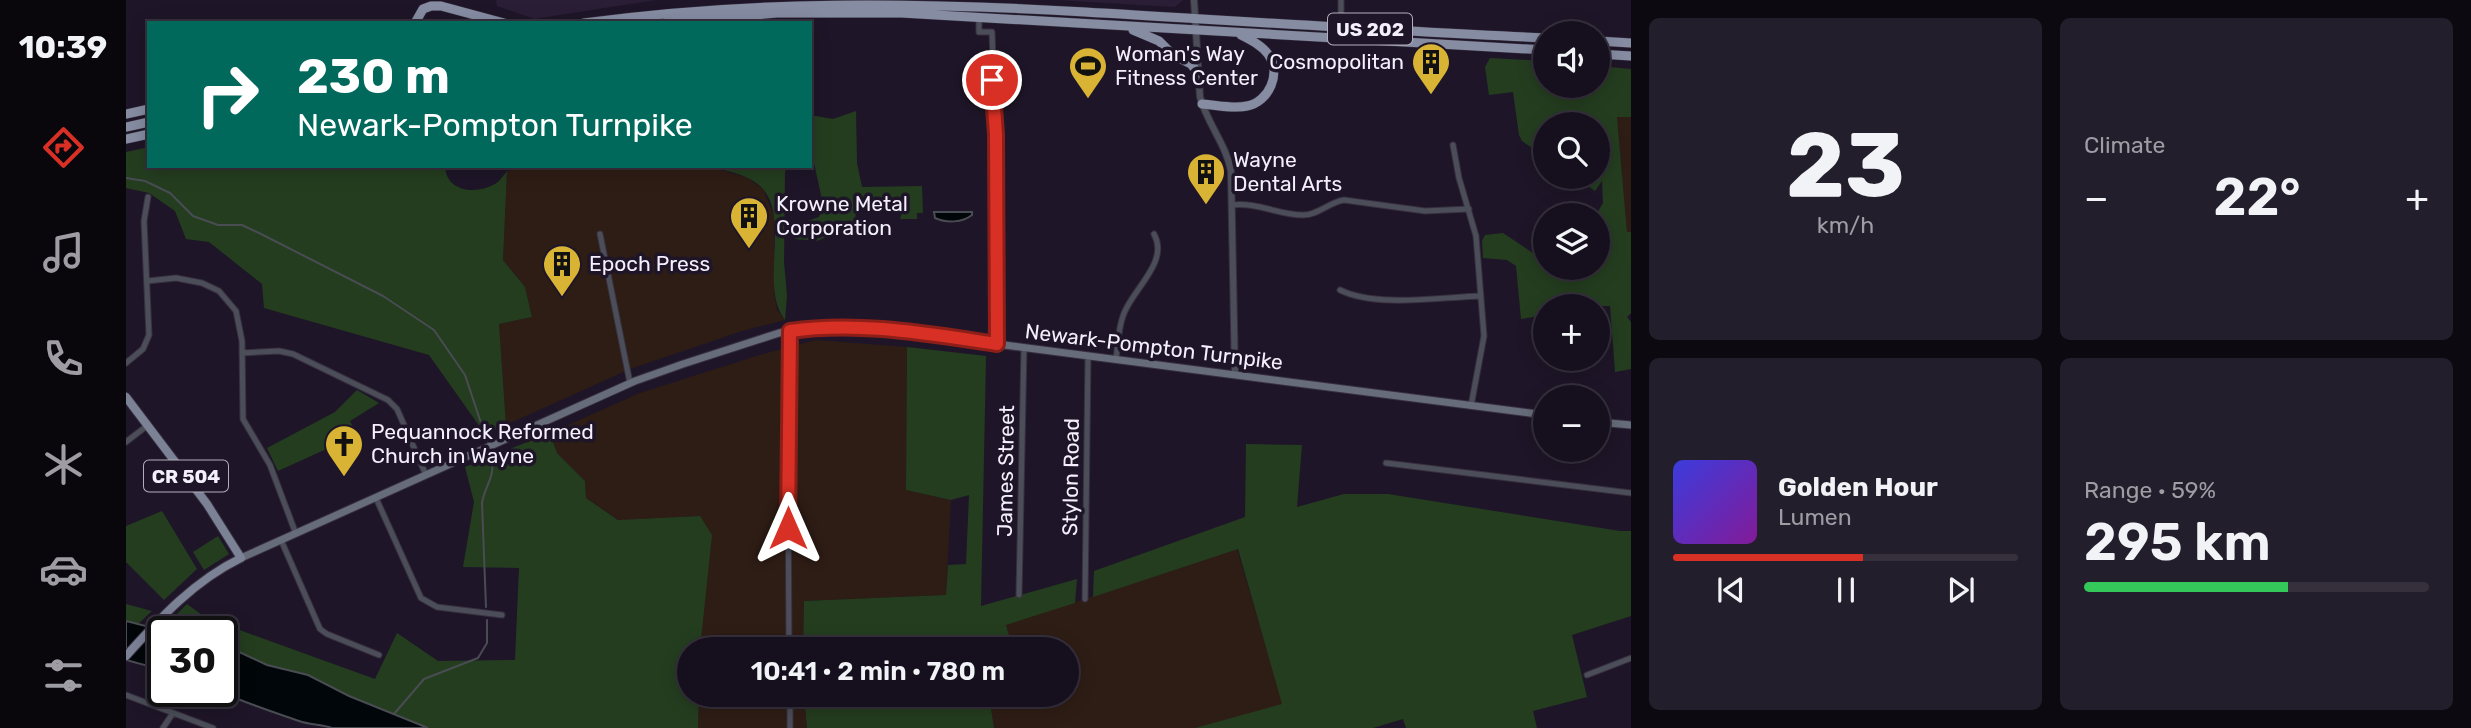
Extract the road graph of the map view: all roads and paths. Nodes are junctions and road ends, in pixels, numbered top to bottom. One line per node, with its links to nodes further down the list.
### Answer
1 (1194, 0): 5 (street)
2 (1341, 0): 11 (street)
3 (1000, 4): 5 (highway, US 202); 8 (highway, US 202)
4 (979, 18): 9 (highway, US 202); 10 (highway, US 202); 38 (street)
5 (1195, 18): 11 (highway, US 202); 12 (street)
6 (416, 21): 7 (highway)
7 (496, 21)
8 (598, 21)
9 (688, 21)
10 (1118, 25): 12 (highway, US 202); 20 (highway)
11 (1341, 27): 14 (highway, US 202)
12 (1196, 30): 13 (highway, US 202); 20 (street)
13 (1236, 33): 17 (highway, US 202); 21 (highway)
14 (1533, 37)
15 (1610, 42): 16 (highway)
16 (1631, 43)
17 (1533, 49)
18 (1610, 55): 19 (highway)
19 (1631, 56)
20 (1198, 72): 21 (street)
21 (1202, 104): 30 (street)
22 (147, 109): 23 (highway)
23 (126, 114)
24 (147, 122): 25 (highway)
25 (126, 127)
26 (147, 134): 27 (highway)
27 (126, 139)
28 (1453, 145): 31 (street)
29 (148, 197): 34 (street)
30 (1232, 205): 31 (street); 44 (street)
31 (1469, 209): 36 (street)
32 (600, 234): 45 (street)
33 (1154, 234): 42 (street)
34 (147, 281): 40 (street); 43 (street)
35 (1340, 290): 36 (street)
36 (1481, 296): 47 (street)
37 (790, 331): 38 (main road, Newark-Pompton Turnpike); 45 (main road, Newark-Pompton Turnpike); 63 (street)
38 (997, 344): 39 (main road, Newark-Pompton Turnpike)
39 (1024, 347): 41 (main road, Newark-Pompton Turnpike); 60 (street, James Street)
40 (242, 353): 54 (street); 57 (street)
41 (1088, 356): 42 (main road, Newark-Pompton Turnpike); 61 (street, Stylon Road)
42 (1116, 359): 44 (main road, Newark-Pompton Turnpike)
43 (126, 363)
44 (1235, 375): 47 (main road, Newark-Pompton Turnpike)
45 (630, 383): 54 (main road, Newark-Pompton Turnpike)
46 (126, 397): 50 (main road, CR 504)
47 (1471, 406): 48 (main road, Newark-Pompton Turnpike)
48 (1533, 414)
49 (1610, 423): 51 (main road)
50 (148, 425): 52 (street); 59 (main road, CR 504)
51 (1631, 425)
52 (126, 442)
53 (1386, 463): 55 (street)
54 (426, 475): 56 (main road, Newark-Pompton Turnpike)
55 (1631, 493)
56 (376, 498): 57 (main road, Newark-Pompton Turnpike); 62 (street)
57 (296, 534): 58 (main road, Newark-Pompton Turnpike)
58 (281, 540): 59 (main road, Newark-Pompton Turnpike); 64 (street)
59 (241, 558): 65 (main road, Newark-Pompton Turnpike)
60 (1019, 595)
61 (1084, 599)
62 (502, 615)
63 (789, 637)
64 (379, 655)
65 (126, 656)
66 (1631, 658): 67 (street)
67 (1587, 675)
68 (126, 695): 70 (street)
69 (790, 707): 73 (street)
70 (173, 713): 71 (street); 72 (street)
71 (163, 728)
72 (214, 728)
73 (790, 728)

